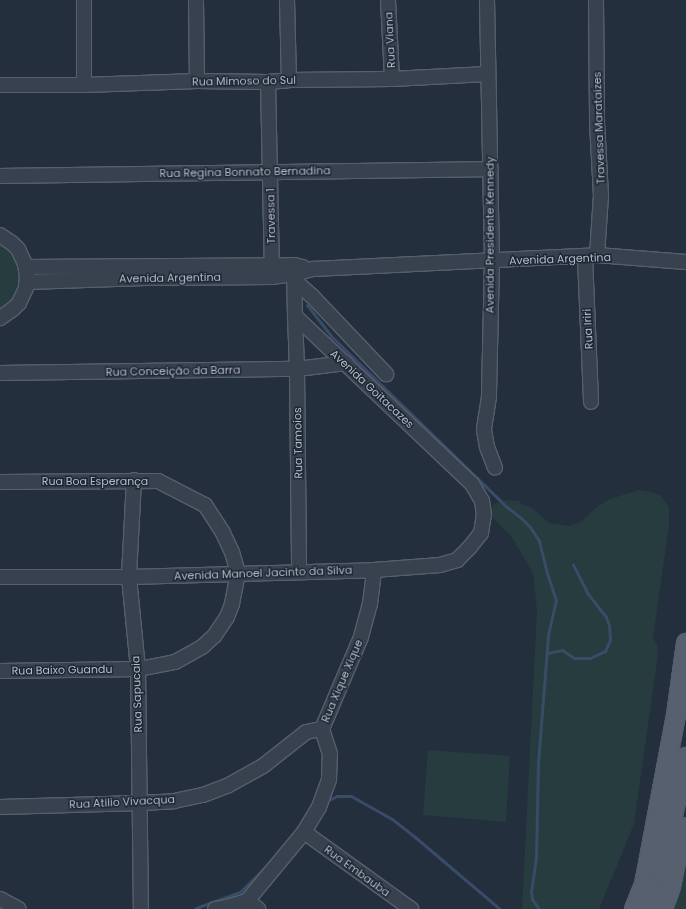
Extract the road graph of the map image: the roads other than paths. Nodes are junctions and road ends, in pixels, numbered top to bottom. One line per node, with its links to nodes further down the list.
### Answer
1 (84, 0): 13 (street)
2 (196, 0): 10 (street)
3 (287, 0): 9 (street)
4 (388, 0): 8 (street, Rua Viana)
5 (487, 0): 7 (street, Avenida Presidente Kennedy)
6 (596, 0): 18 (street, Travessa Marataízes)
7 (487, 74): 8 (street, Rua Mimoso do Sul); 14 (street, Avenida Presidente Kennedy)
8 (392, 79): 9 (street, Rua Mimoso do Sul)
9 (289, 80): 11 (street, Rua Mimoso do Sul)
10 (197, 81): 11 (street, Rua Mimoso do Sul); 13 (street, Rua Mimoso do Sul)
11 (268, 82): 15 (street, Travessa 1)
12 (0, 85): 13 (street, Rua Mimoso do Sul)
13 (84, 85)
14 (491, 169): 15 (street, Rua Regina Bonnato Bernadina); 19 (street, Avenida Presidente Kennedy)
15 (270, 172): 16 (street, Rua Regina Bonnato Bernadina); 22 (street, Travessa 1)
16 (0, 176)
17 (0, 235): 21 (street)
18 (591, 256): 19 (street, Avenida Argentina); 20 (street, Avenida Argentina); 31 (street, Rua Iriri)
19 (492, 261): 23 (street, Avenida Argentina); 32 (street, Avenida Presidente Kennedy)
20 (686, 262)
21 (26, 267): 22 (street, Avenida Argentina); 24 (street)
22 (272, 271): 23 (street, Avenida Argentina); 24 (street, Avenida Argentina)
23 (294, 273): 25 (street); 30 (street)
24 (27, 282): 26 (street)
25 (294, 316): 27 (street, Avenida Goitacazes); 28 (street, Rua Tamoios)
26 (0, 318)
27 (346, 363): 28 (street, Rua Conceição da Barra); 35 (street, Avenida Goitacazes)
28 (297, 369): 29 (street, Rua Conceição da Barra); 37 (street, Rua Tamoios)
29 (0, 373)
30 (386, 374)
31 (590, 402)
32 (495, 468)
33 (134, 480): 34 (street, Rua Boa Esperança); 38 (street, Rua Boa Esperança); 40 (street, Rua Sapucaia)
34 (0, 482)
35 (482, 501): 36 (street, Avenida Manoel Jacinto da Silva)
36 (374, 570): 37 (street, Avenida Manoel Jacinto da Silva); 44 (street, Rua Xique Xique)
37 (299, 571): 38 (street, Avenida Manoel Jacinto da Silva)
38 (238, 573): 40 (street, Avenida Manoel Jacinto da Silva); 42 (street, Rua Baixo Guandu)
39 (0, 577): 40 (street, Avenida Manoel Jacinto da Silva)
40 (128, 577): 42 (street, Rua Sapucaia)
41 (686, 643): 50 (main road)
42 (138, 669): 43 (street, Rua Baixo Guandu); 47 (street, Rua Sapucaia)
43 (0, 671)
44 (322, 729): 47 (street, Rua Atilio Vivacqua); 49 (street, Rua Xique Xique)
45 (686, 757): 59 (main road)
46 (686, 791): 60 (main road)
47 (141, 803): 48 (street, Rua Atilio Vivacqua); 54 (street, Rua Sapucaia)
48 (0, 807)
49 (304, 832): 52 (street, Rua Xique Xique); 56 (street, Rua Embauba)
50 (644, 884): 57 (main road); 58 (main road)
51 (0, 899): 53 (street)
52 (253, 905): 55 (street, Rua Xique Xique)
53 (19, 909)
54 (141, 909)
55 (215, 909)
56 (411, 909)
57 (627, 909)
58 (634, 909)
59 (647, 909)
60 (662, 909)

